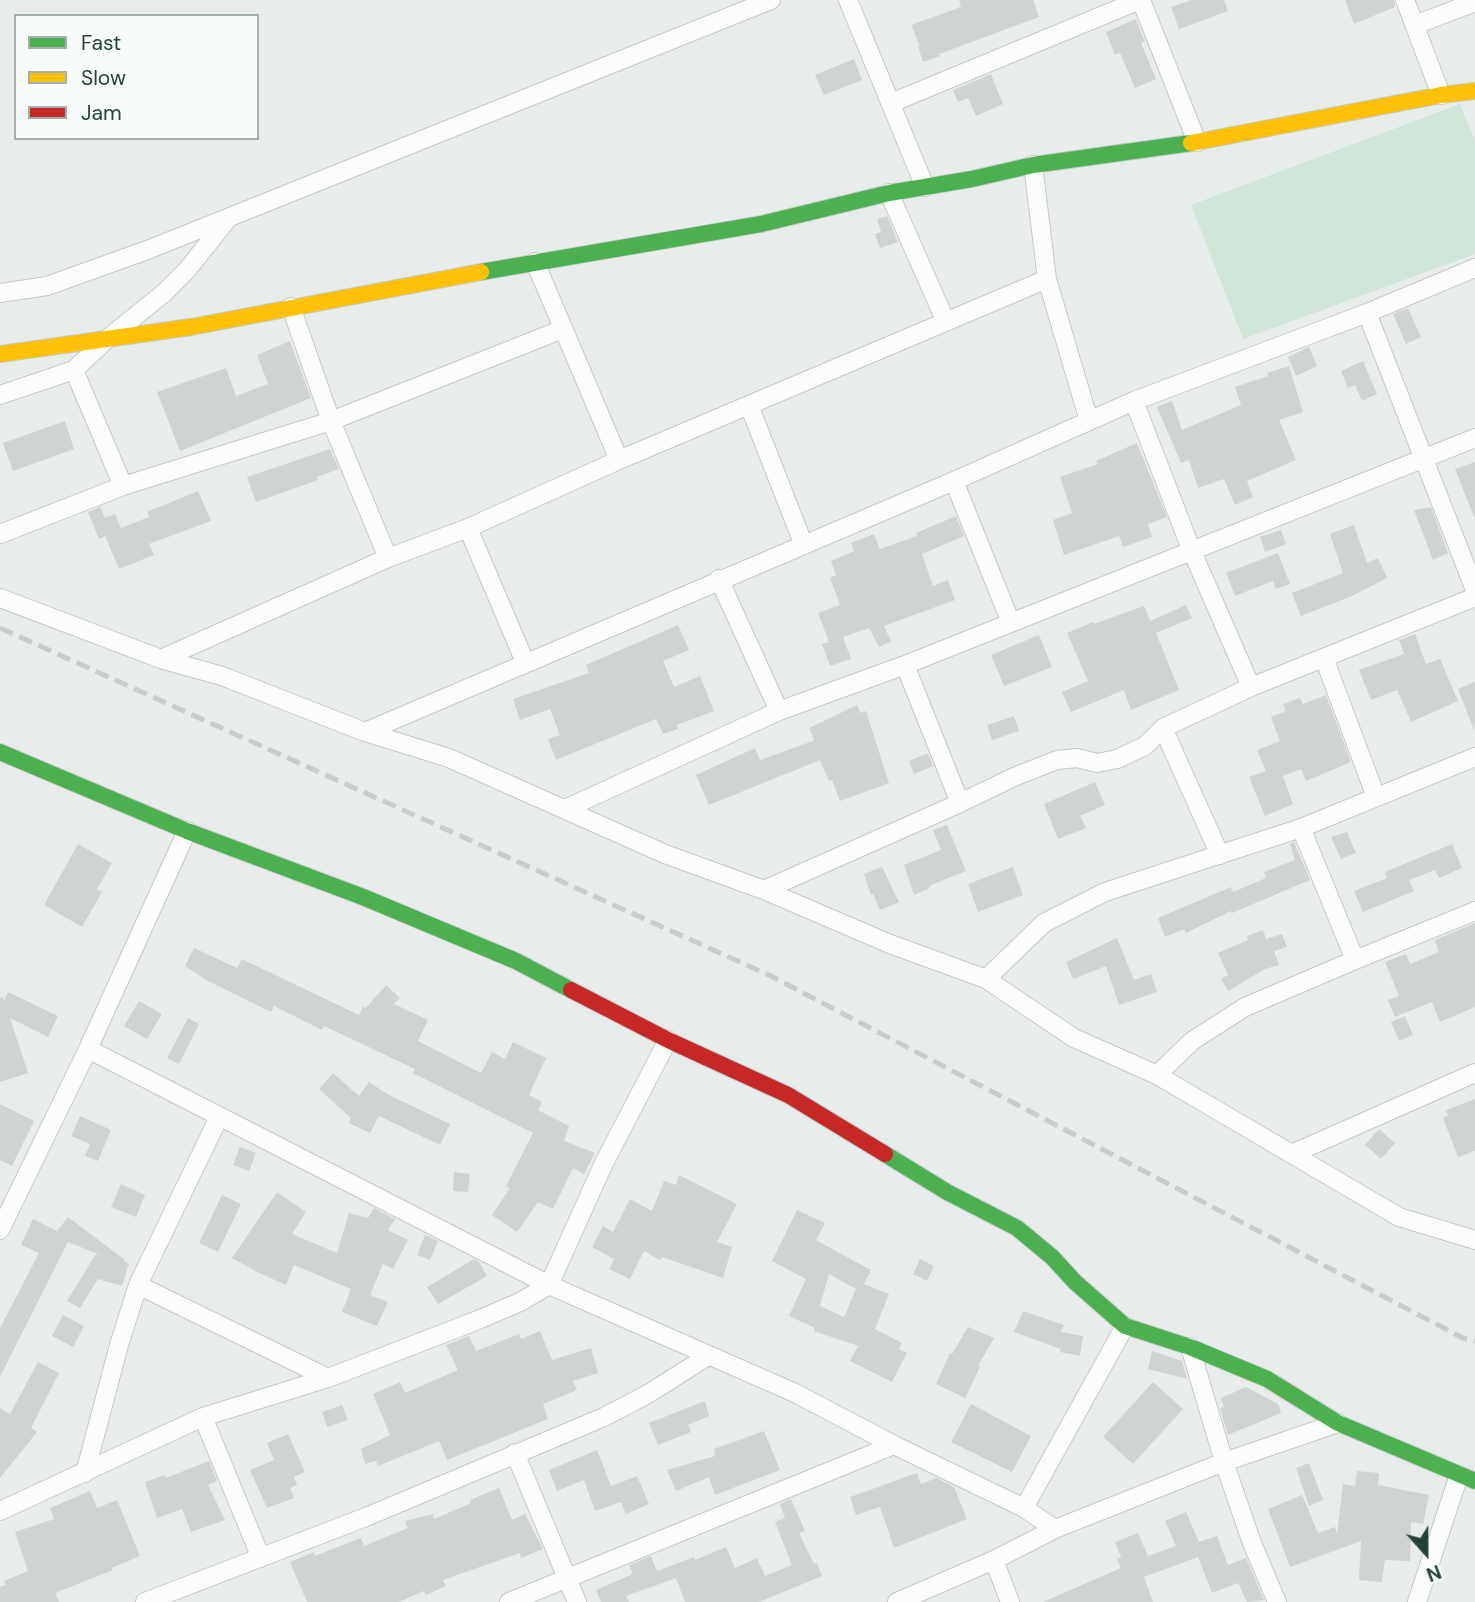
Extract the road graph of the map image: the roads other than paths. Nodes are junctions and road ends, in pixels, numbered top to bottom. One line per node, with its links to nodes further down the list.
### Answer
1 (771, 0): 14 (street)
2 (848, 0): 9 (street)
3 (1141, 0): 9 (street); 10 (street)
4 (1405, 0): 6 (street)
5 (1475, 2): 6 (street)
6 (1415, 25): 8 (street)
7 (1475, 91): 8 (street)
8 (1441, 95): 10 (street)
9 (891, 103): 12 (street)
10 (1197, 142): 11 (street)
11 (1033, 165): 12 (street); 17 (street)
12 (925, 187): 13 (street)
13 (889, 193): 15 (street); 21 (street)
14 (228, 218): 18 (street); 23 (street)
15 (535, 262): 19 (street); 22 (street)
16 (1475, 268): 20 (street)
17 (1047, 279): 21 (street); 30 (street)
18 (0, 293)
19 (291, 307): 23 (street); 29 (street)
20 (1367, 313): 27 (street); 32 (street)
21 (946, 322): 28 (street)
22 (563, 329): 29 (street); 33 (street)
23 (107, 339): 24 (street); 25 (street)
24 (0, 354)
25 (74, 370): 26 (street); 35 (street)
26 (0, 395)
27 (1134, 401): 30 (street); 39 (street)
28 (749, 405): 33 (street); 38 (street)
29 (331, 421): 35 (street); 40 (street)
30 (1089, 421): 34 (street)
31 (1475, 438): 32 (street)
32 (1424, 457): 39 (street); 42 (street)
33 (619, 460): 36 (street)
34 (954, 481): 38 (street); 45 (street)
35 (122, 486): 37 (street)
36 (467, 528): 40 (street); 48 (street)
37 (0, 534)
38 (803, 543): 41 (street)
39 (1191, 549): 45 (street); 50 (street)
40 (388, 558): 47 (street)
41 (719, 579): 48 (street); 51 (street)
42 (1475, 590)
43 (1475, 597): 46 (street)
44 (0, 598): 47 (street)
45 (1011, 623): 49 (street)
46 (1324, 658): 50 (street); 56 (street)
47 (161, 659): 53 (street)
48 (525, 662): 53 (street)
49 (905, 665): 51 (street); 57 (street)
50 (1251, 687): 52 (street)
51 (779, 711): 58 (street)
52 (1163, 728): 57 (street); 61 (street)
53 (365, 732): 58 (street)
54 (2, 756): 60 (street)
55 (1475, 757): 56 (street)
56 (1376, 797): 59 (street)
57 (960, 803): 62 (street)
58 (565, 809): 62 (street)
59 (1301, 828): 61 (street); 64 (street)
60 (187, 831): 66 (street); 67 (street)
61 (1220, 855): 65 (street)
62 (764, 890): 65 (street)
63 (1475, 912): 64 (street)
64 (1355, 960): 69 (street)
65 (986, 979): 69 (street)
66 (668, 1040): 76 (street); 77 (street)
67 (88, 1049): 70 (street); 72 (street)
68 (1475, 1073): 71 (street)
69 (1157, 1075): 71 (street)
70 (219, 1117): 75 (street); 76 (street)
71 (1294, 1153): 74 (street)
72 (5, 1205): 73 (street)
73 (0, 1230)
74 (1475, 1239)
75 (138, 1285): 80 (street); 86 (street)
76 (549, 1285): 79 (street); 80 (street)
77 (1125, 1326): 78 (street); 88 (street)
78 (1190, 1347): 82 (street); 85 (street)
79 (708, 1356): 83 (street); 84 (street)
80 (328, 1378): 81 (street)
81 (204, 1417): 86 (street); 91 (street)
82 (1338, 1423): 85 (street); 87 (street)
83 (894, 1445): 88 (street); 93 (street)
84 (515, 1453): 91 (street); 93 (street)
85 (1224, 1462): 90 (street); 99 (street)
86 (85, 1473): 89 (street)
87 (1467, 1478): 100 (street)
88 (1024, 1508): 90 (street)
89 (0, 1511)
90 (1055, 1529): 92 (street)
91 (261, 1558): 94 (street)
92 (994, 1560): 97 (street); 98 (street)
93 (566, 1578): 95 (street); 96 (street)
94 (145, 1602)
95 (509, 1602)
96 (577, 1602)
97 (897, 1602)
98 (1010, 1602)
99 (1277, 1602)
100 (1417, 1602)

